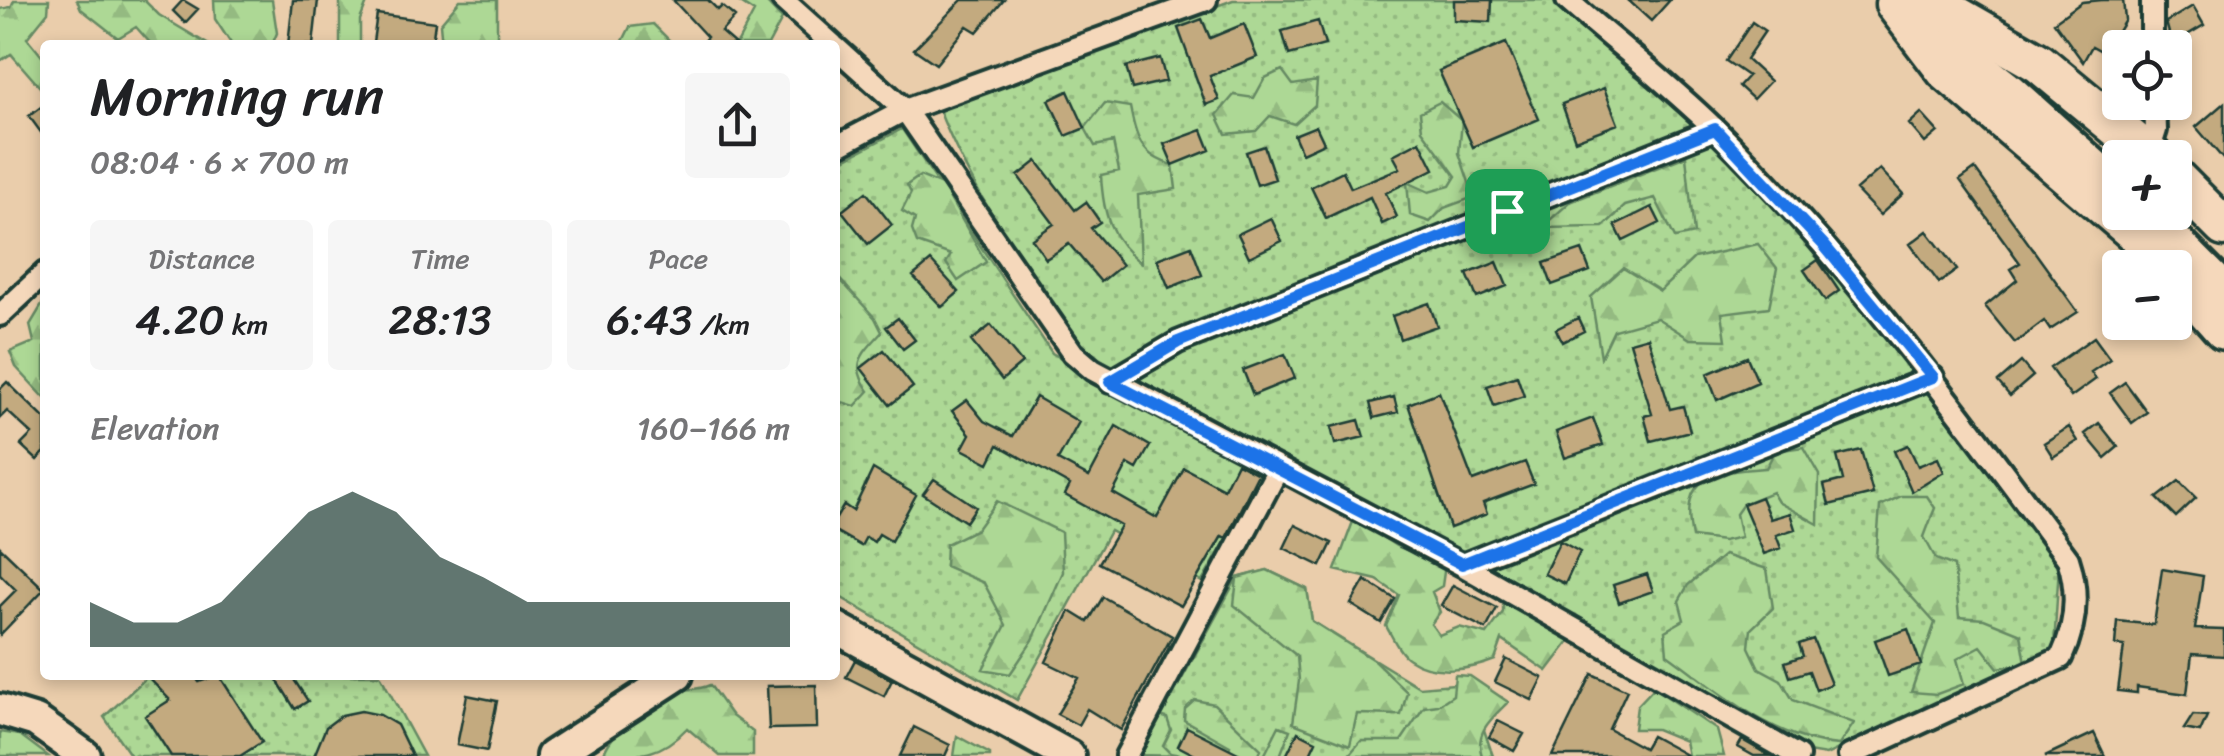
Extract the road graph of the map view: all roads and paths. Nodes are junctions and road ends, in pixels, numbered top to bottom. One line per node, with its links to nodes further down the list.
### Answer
1 (782, 0): 7 (street)
2 (1206, 0): 10 (street)
3 (1567, 0): 11 (street)
4 (2152, 0): 6 (street)
5 (1910, 1): 9 (main road); 13 (highway); 20 (highway)
6 (2152, 30)
7 (827, 40)
8 (840, 51): 10 (street)
9 (2010, 82): 12 (main road); 15 (main road)
10 (905, 110): 14 (street); 28 (street)
11 (1715, 129): 27 (street); 28 (street)
12 (2107, 140)
13 (2122, 140)
14 (840, 144)
15 (2102, 171)
16 (2192, 201): 17 (highway)
17 (2224, 227)
18 (2164, 230): 23 (main road)
19 (2180, 230): 21 (main road)
20 (2152, 250)
21 (2224, 272)
22 (40, 278): 25 (street)
23 (2224, 289)
24 (2192, 294): 26 (highway)
25 (0, 316)
26 (2224, 330)
27 (1933, 377): 30 (street); 39 (street)
28 (1110, 382): 29 (street)
29 (1278, 469): 30 (street); 37 (street)
30 (1462, 564): 38 (street)
31 (840, 630): 36 (street)
32 (668, 680): 35 (street)
33 (0, 710): 34 (street)
34 (85, 756)
35 (552, 756)
36 (1069, 756)
37 (1126, 756)
38 (1798, 756)
39 (1849, 756)

